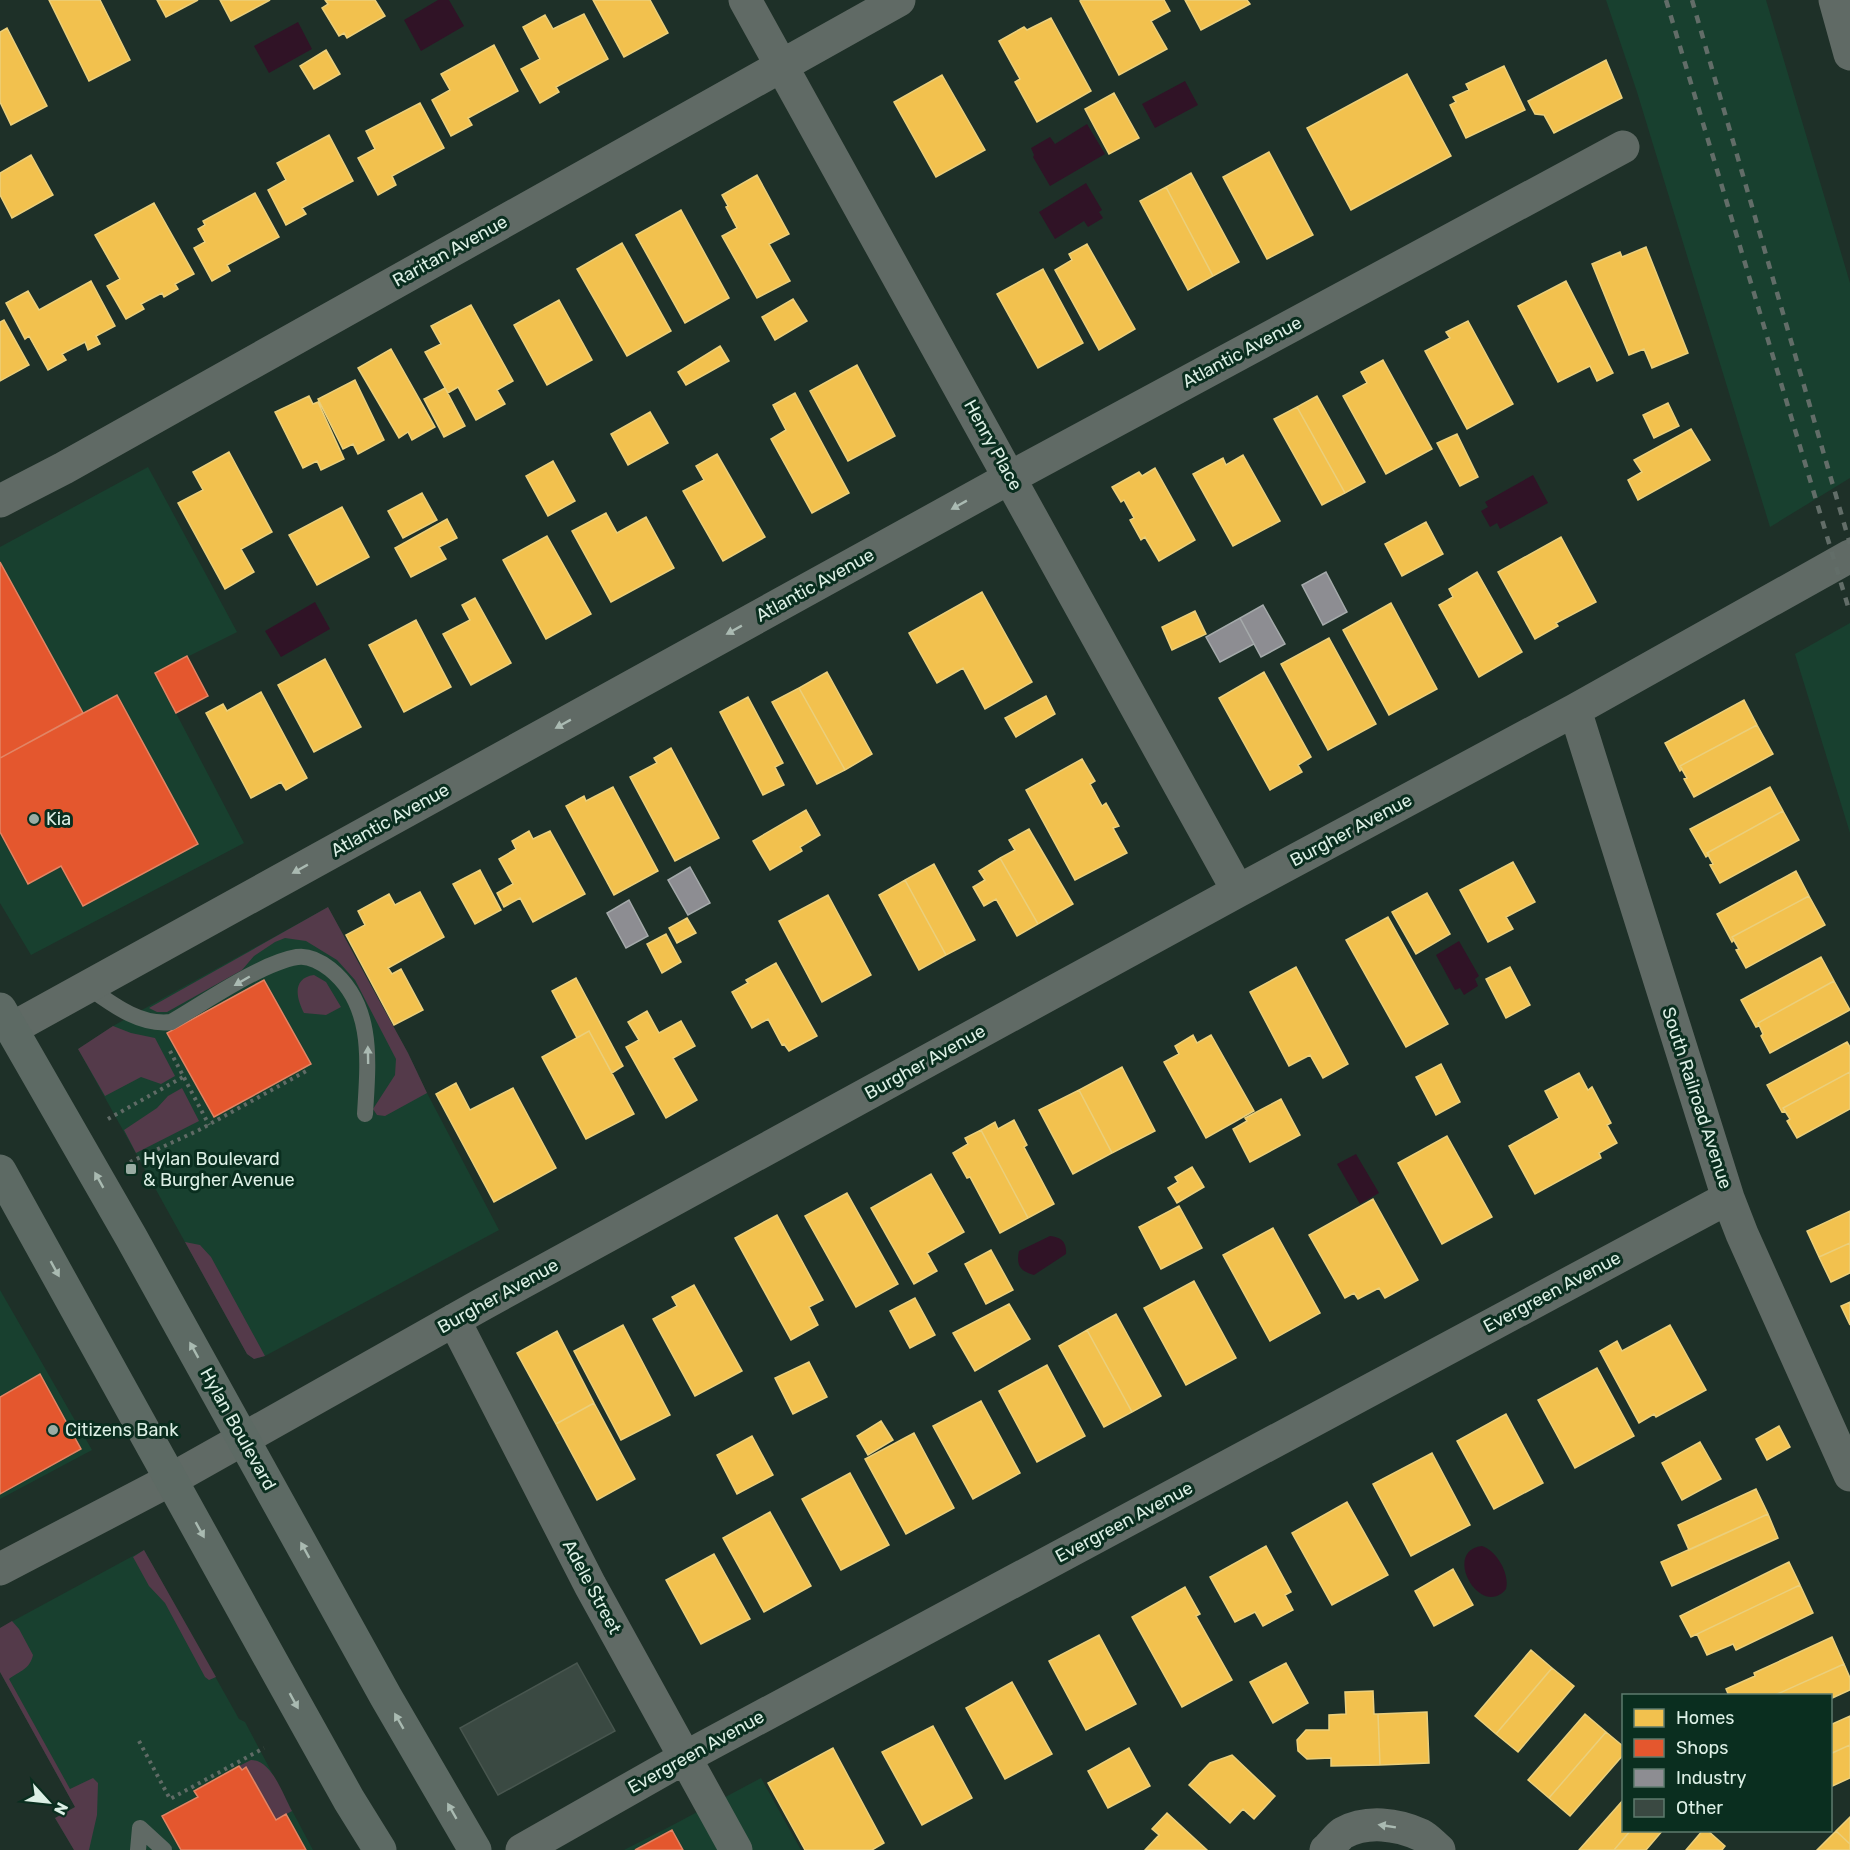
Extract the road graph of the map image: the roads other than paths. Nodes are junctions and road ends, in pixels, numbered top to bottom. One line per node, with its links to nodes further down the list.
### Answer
1 (745, 0): 3 (street, Henry Place)
2 (899, 0): 3 (street, Raritan Avenue)
3 (781, 65): 5 (street, Henry Place); 6 (street, Raritan Avenue)
4 (1623, 147): 5 (street, Atlantic Avenue)
5 (1011, 477): 9 (street, Henry Place); 10 (street, Atlantic Avenue, one-way to 10)
6 (0, 501)
7 (1850, 556): 8 (street, Burgher Avenue)
8 (1575, 710): 9 (street, Burgher Avenue); 14 (street, South Railroad Avenue)
9 (1238, 891): 15 (street, Burgher Avenue)
10 (88, 987): 11 (street, Atlantic Avenue); 12 (lane, one-way to 10)
11 (6, 1019): 16 (main road, Hylan Boulevard, one-way to 11)
12 (365, 1114)
13 (0, 1171): 18 (main road, one-way to 18)
14 (1728, 1198): 17 (street, South Railroad Avenue); 20 (street, Evergreen Avenue)
15 (454, 1320): 16 (street, Burgher Avenue); 20 (street, Adele Street)
16 (243, 1438): 18 (street, Burgher Avenue); 26 (main road, Hylan Boulevard, one-way to 16)
17 (1850, 1475)
18 (172, 1479): 19 (street, Burgher Avenue); 25 (main road, one-way to 25)
19 (0, 1569)
20 (684, 1758): 27 (street, Evergreen Avenue); 28 (street, Adele Street)
21 (140, 1828): 22 (lane); 23 (lane); 24 (lane)
22 (138, 1850)
23 (150, 1850)
24 (164, 1850)
25 (380, 1850)
26 (475, 1850)
27 (522, 1850)
28 (736, 1850)
29 (1326, 1850): 30 (street, one-way to 29)
30 (1439, 1850)

